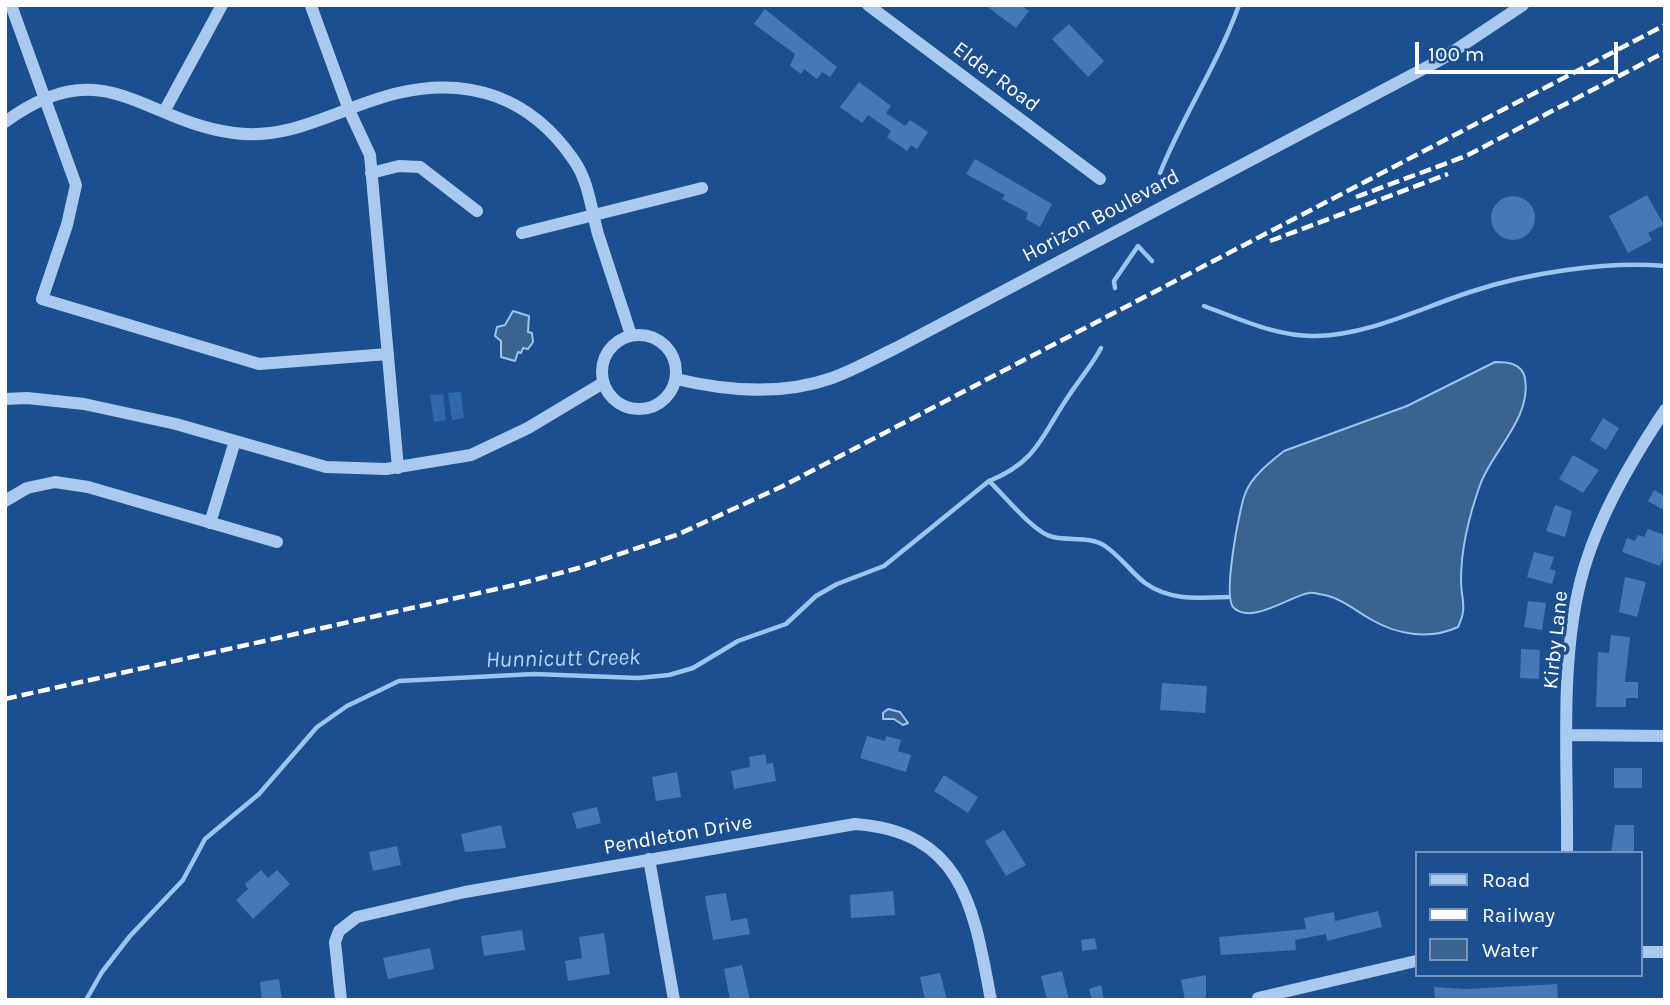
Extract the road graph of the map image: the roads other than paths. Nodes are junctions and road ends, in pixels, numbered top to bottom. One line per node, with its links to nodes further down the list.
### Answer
1 (11, 5): 6 (street)
2 (222, 5): 7 (street)
3 (868, 5): 11 (street, Elder Road)
4 (1523, 5): 18 (street, Horizon Boulevard)
5 (311, 6): 8 (street)
6 (45, 100): 7 (street); 9 (street); 17 (street)
7 (165, 110): 8 (street)
8 (349, 110): 10 (street); 14 (street)
9 (5, 122)
10 (372, 173): 13 (street); 17 (street)
11 (1100, 179)
12 (702, 188): 14 (street)
13 (477, 211)
14 (594, 215): 15 (street); 16 (street)
15 (522, 233)
16 (631, 335): 18 (street); 19 (street)
17 (388, 354): 23 (street)
18 (676, 379): 19 (street)
19 (603, 383): 23 (street)
20 (5, 399): 22 (street)
21 (1665, 410): 27 (street, Kirby Lane)
22 (235, 441): 23 (street); 25 (street)
23 (398, 468)
24 (5, 501): 25 (street)
25 (210, 523): 26 (street)
26 (277, 542)
27 (1569, 735): 28 (street); 29 (street, Kirby Lane)
28 (1665, 736)
29 (1567, 851)
30 (649, 859): 35 (street, Pendleton Drive); 36 (street); 37 (street, Pendleton Drive)
31 (1642, 951): 32 (street)
32 (1665, 952)
33 (1414, 961): 34 (street)
34 (1258, 998)
35 (341, 1000)
36 (674, 1000)
37 (990, 1000)

